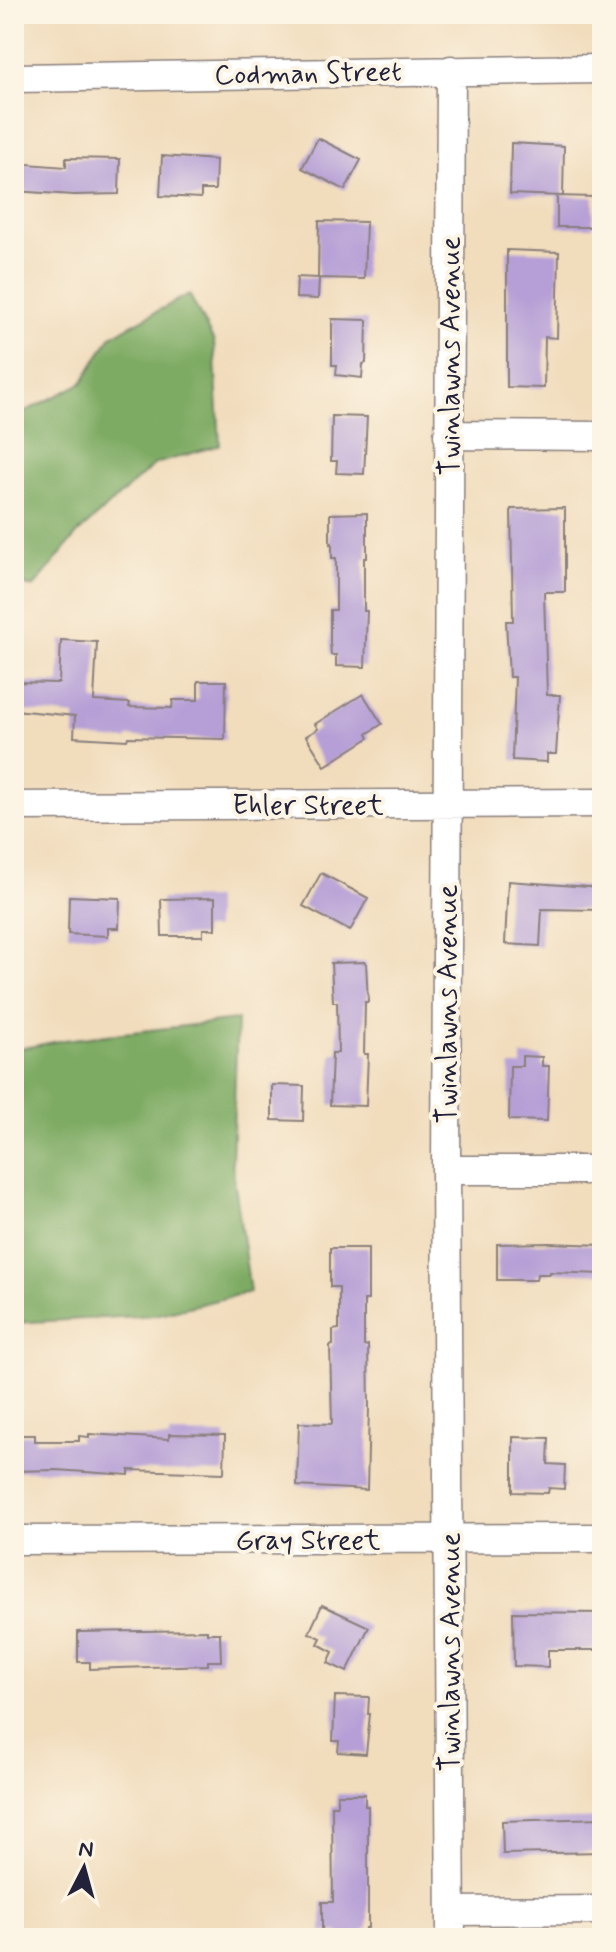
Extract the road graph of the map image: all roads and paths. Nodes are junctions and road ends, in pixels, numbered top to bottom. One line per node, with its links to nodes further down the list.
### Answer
1 (602, 69): 2 (street, Codman Street)
2 (451, 70): 3 (street, Codman Street); 4 (street, Twinlawns Avenue)
3 (14, 78)
4 (448, 435): 5 (street); 6 (street, Twinlawns Avenue)
5 (602, 436)
6 (447, 803): 7 (street, Ehler Street); 8 (street, Ehler Street); 9 (street, Twinlawns Avenue)
7 (602, 803)
8 (14, 806)
9 (446, 1170): 10 (street); 11 (street, Twinlawns Avenue)
10 (602, 1170)
11 (449, 1538): 12 (street, Gray Street); 13 (street, Gray Street); 15 (street, Twinlawns Avenue)
12 (602, 1538)
13 (14, 1540)
14 (602, 1910): 15 (street)
15 (451, 1924)

